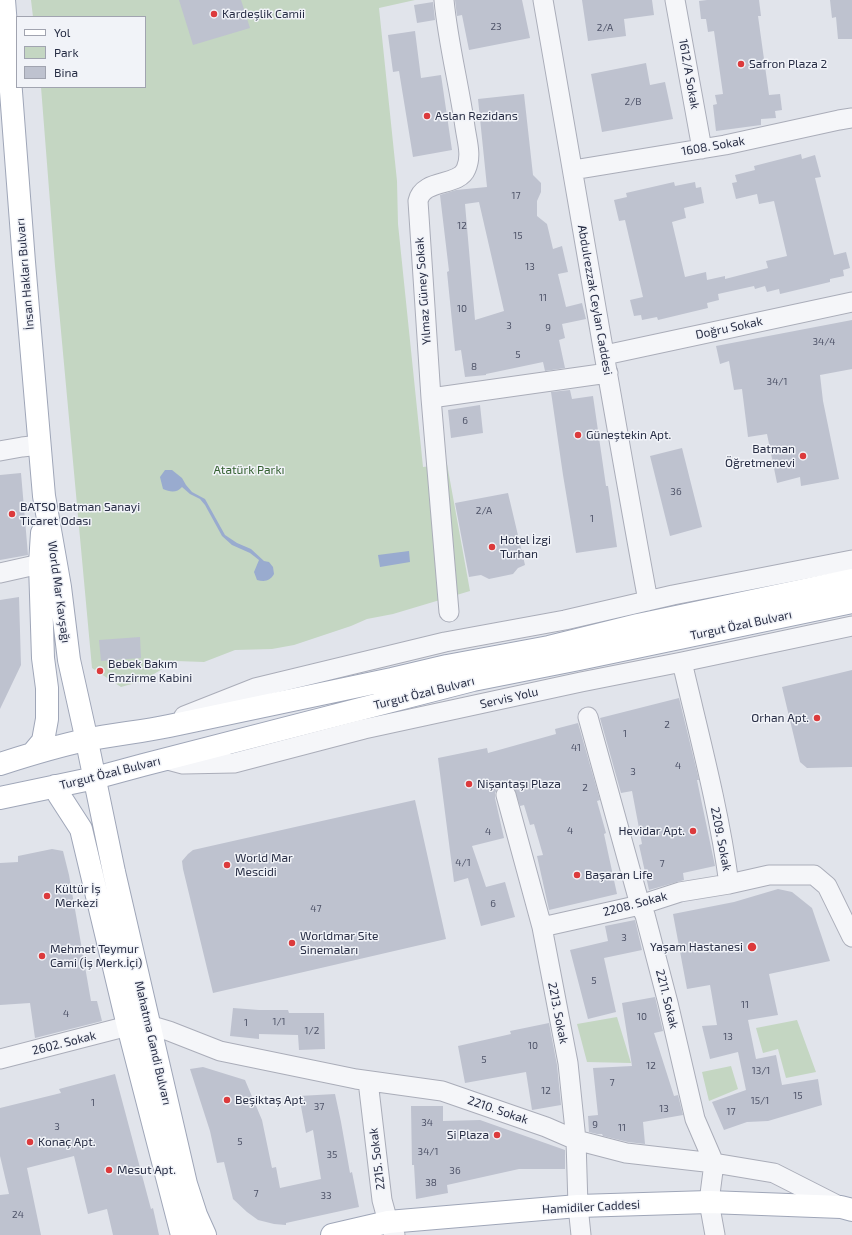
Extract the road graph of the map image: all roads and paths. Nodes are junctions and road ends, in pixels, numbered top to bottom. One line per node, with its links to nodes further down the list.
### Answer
1 (4, 0): 5 (main road, İnsan Hakları Bulvarı)
2 (444, 0): 12 (street, Yılmaz Güney Sokak)
3 (543, 0): 9 (street, Abdulrezzak Ceylan Caddesi)
4 (675, 0): 8 (street, 1612/A Sokak)
5 (4, 43): 6 (main road, İnsan Hakları Bulvarı)
6 (6, 111): 13 (main road, İnsan Hakları Bulvarı)
7 (852, 118): 8 (street, 1608. Sokak)
8 (702, 149): 9 (street, 1608. Sokak)
9 (573, 170): 11 (street, Abdulrezzak Ceylan Caddesi)
10 (852, 302): 11 (street, Doğru Sokak)
11 (607, 364): 12 (street, Doğru Sokak); 20 (street, Abdulrezzak Ceylan Caddesi)
12 (431, 398): 22 (street, Yılmaz Güney Sokak)
13 (40, 445): 14 (street); 15 (main road, İnsan Hakları Bulvarı)
14 (0, 451)
15 (44, 496): 17 (main road, World Mar Kavşağı); 27 (main road, World Mar Kavşağı)
16 (852, 560): 20 (street)
17 (40, 564): 18 (street); 28 (main road, World Mar Kavşağı)
18 (0, 573)
19 (852, 580): 26 (main road, Turgut Özal Bulvarı)
20 (648, 601): 26 (street)
21 (852, 602): 29 (main road, Turgut Özal Bulvarı)
22 (449, 612)
23 (852, 626): 24 (street, Servis Yolu)
24 (682, 662): 29 (street, Servis Yolu); 37 (street, 2209. Sokak)
25 (588, 717): 38 (street, 2211. Sokak)
26 (169, 726): 27 (main road, Turgut Özal Bulvarı)
27 (87, 740): 28 (main road, Turgut Özal Bulvarı); 32 (main road, World Mar Kavşağı)
28 (33, 753): 30 (main road, Turgut Özal Bulvarı)
29 (167, 759): 31 (main road, Turgut Özal Bulvarı)
30 (0, 764)
31 (132, 768): 32 (main road, Turgut Özal Bulvarı); 36 (main road)
32 (95, 778): 33 (main road, Turgut Özal Bulvarı); 36 (main road, Mahatma Gandi Bulvarı)
33 (55, 786): 35 (main road, Turgut Özal Bulvarı); 41 (main road, Mahatma Gandi Bulvarı)
34 (506, 795): 39 (street, 2213. Sokak)
35 (0, 798)
36 (104, 824): 41 (main road, Mahatma Gandi Bulvarı)
37 (729, 884): 38 (street, 2208. Sokak); 40 (street, 2209. Sokak)
38 (640, 905): 39 (street, 2208. Sokak); 45 (street, 2211. Sokak)
39 (542, 927): 44 (street, 2213. Sokak)
40 (852, 937)
41 (139, 1026): 42 (street, 2602. Sokak); 43 (street, 2210. Sokak); 50 (main road, Mahatma Gandi Bulvarı); 51 (main road, Mahatma Gandi Bulvarı)
42 (0, 1059)
43 (368, 1081): 44 (street, 2210. Sokak); 49 (street, 2215. Sokak)
44 (576, 1140): 45 (street, 2210. Sokak); 47 (street, 2213. Sokak)
45 (714, 1162): 46 (street); 48 (street, 2210. Sokak)
46 (709, 1202): 47 (main road, Hamidiler Caddesi); 48 (main road, Hamidiler Caddesi); 54 (street)
47 (578, 1206): 49 (main road, Hamidiler Caddesi); 53 (street, 2213. Sokak)
48 (847, 1209)
49 (391, 1229): 52 (main road, Hamidiler Caddesi)
50 (182, 1235)
51 (205, 1235)
52 (332, 1235)
53 (581, 1235)
54 (715, 1235)

